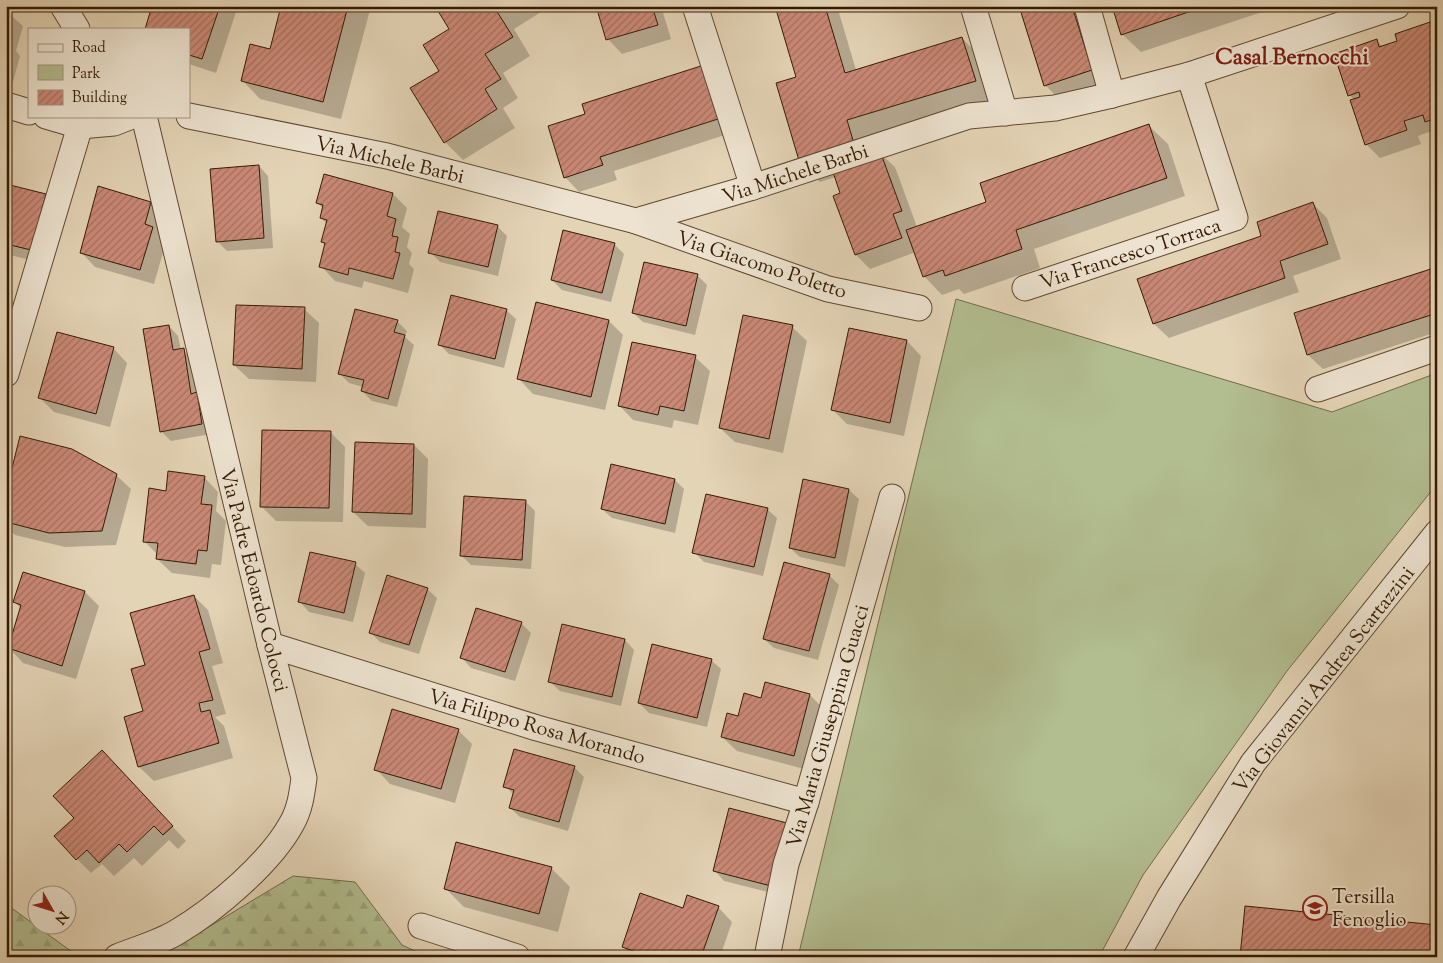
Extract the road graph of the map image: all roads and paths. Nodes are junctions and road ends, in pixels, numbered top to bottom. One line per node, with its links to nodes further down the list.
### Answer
1 (63, 6): 6 (street)
2 (695, 6): 17 (street)
3 (973, 6): 11 (street)
4 (1087, 6): 8 (street)
5 (1397, 6): 7 (street, Via Michele Barbi)
6 (77, 28)
7 (1189, 75): 8 (street, Via Michele Barbi); 19 (street, Via Francesco Torraca)
8 (1112, 96): 11 (street, Via Michele Barbi)
9 (6, 105): 10 (street)
10 (28, 112)
11 (1004, 113): 17 (street, Via Michele Barbi)
12 (190, 116): 18 (street, Via Michele Barbi)
13 (53, 118): 16 (street)
14 (127, 118): 16 (street)
15 (144, 118): 26 (street, Via Padre Edoardo Colocci)
16 (80, 126): 22 (street)
17 (753, 187): 18 (street, Via Michele Barbi)
18 (636, 221): 20 (street, Via Giacomo Poletto)
19 (1025, 288)
20 (919, 308)
21 (1437, 348): 23 (street)
22 (6, 374)
23 (1318, 389)
24 (892, 497): 27 (street, Via Maria Giuseppina Guacci)
25 (1437, 533): 32 (street, Via Giovanni Andrea Scartazzini)
26 (270, 645): 27 (street, Via Filippo Rosa Morando); 29 (street, Via Padre Edoardo Colocci)
27 (806, 802): 31 (street, Via Maria Giuseppina Guacci)
28 (421, 926): 30 (street)
29 (117, 957)
30 (517, 957)
31 (767, 957)
32 (1136, 957)

